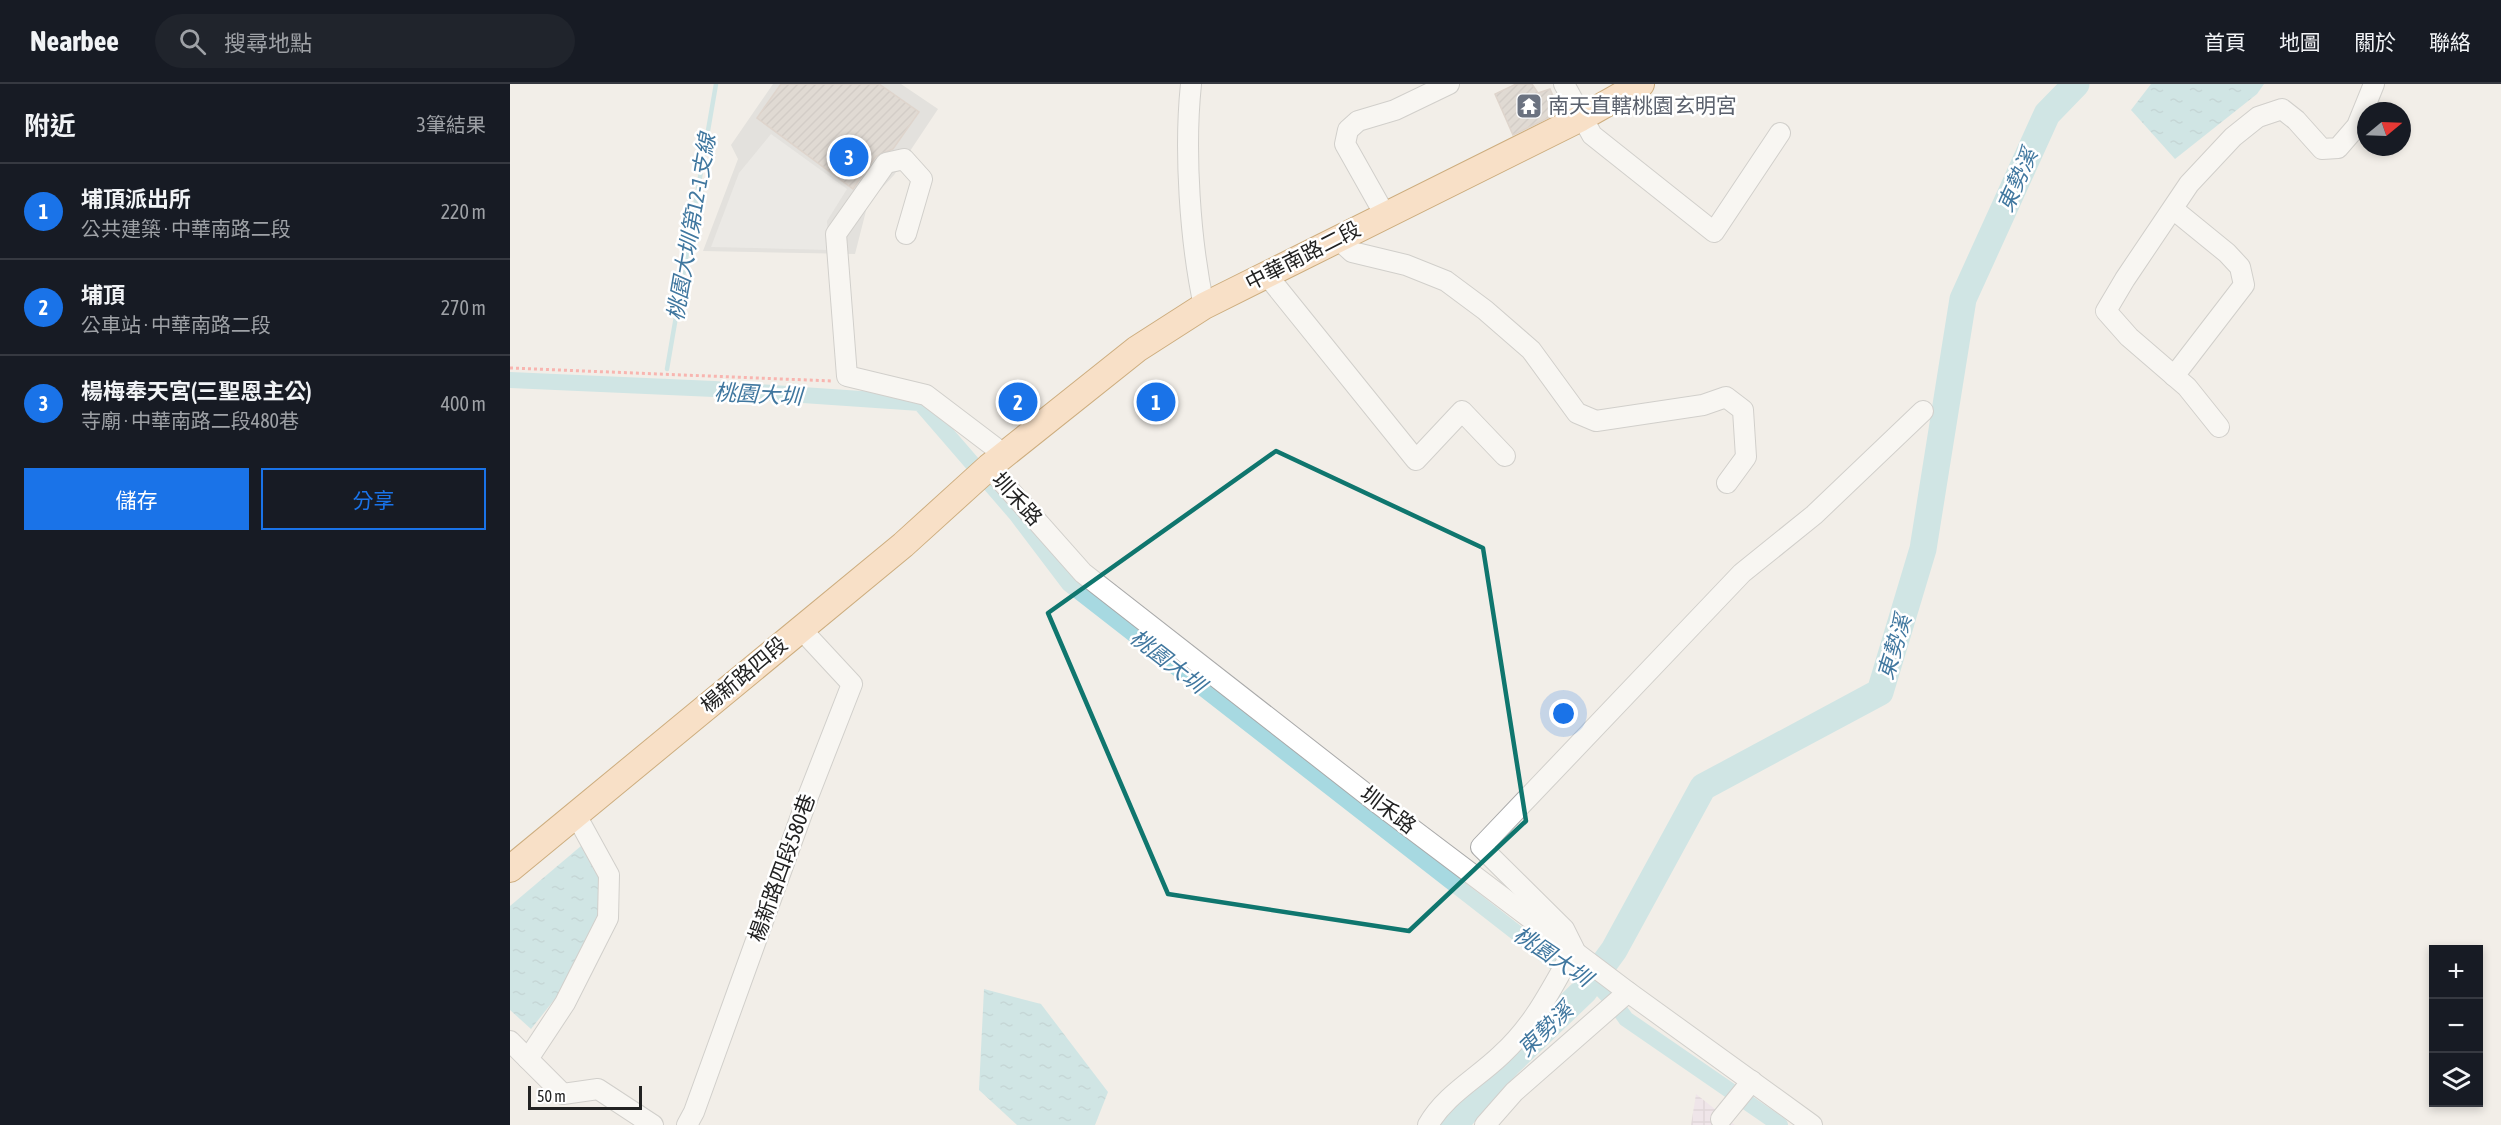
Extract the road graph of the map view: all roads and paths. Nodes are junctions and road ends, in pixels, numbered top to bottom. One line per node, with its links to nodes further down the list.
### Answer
1 (1191, 84): 13 (street)
2 (1449, 84): 9 (street)
3 (1564, 84): 6 (street)
4 (1641, 84): 6 (main road, 中華南路二段)
5 (2374, 84): 8 (street)
6 (1581, 118): 7 (street); 9 (main road, 中華南路二段)
7 (1780, 133)
8 (2174, 209): 16 (street); 16 (street)
9 (1385, 215): 11 (main road, 中華南路二段)
10 (906, 234): 15 (street)
11 (1337, 238): 12 (main road, 中華南路二段); 21 (street)
12 (1266, 274): 13 (main road, 中華南路二段); 19 (street)
13 (1204, 306): 20 (main road, 中華南路二段)
14 (510, 368): 15 (path)
15 (848, 376): 20 (street, 圳禾路)
16 (2174, 376): 18 (street)
17 (1923, 411): 25 (street)
18 (2219, 427)
19 (1505, 456)
20 (990, 467): 22 (main road, 楊新路四段); 25 (street, 圳禾路)
21 (1727, 483)
22 (800, 628): 23 (main road, 楊新路四段); 32 (street, 楊新路四段580巷)
23 (576, 815): 24 (main road, 楊新路四段); 28 (street)
24 (510, 869)
25 (1570, 959): 26 (street, 圳禾路); 33 (street)
26 (1623, 991): 29 (street, 圳禾路); 34 (street)
27 (510, 1041): 28 (street)
28 (528, 1059): 31 (street)
29 (1752, 1081): 30 (street); 35 (street, 圳禾路)
30 (1721, 1119)
31 (653, 1125)
32 (687, 1125)
33 (1428, 1125)
34 (1485, 1125)
35 (1812, 1125)

